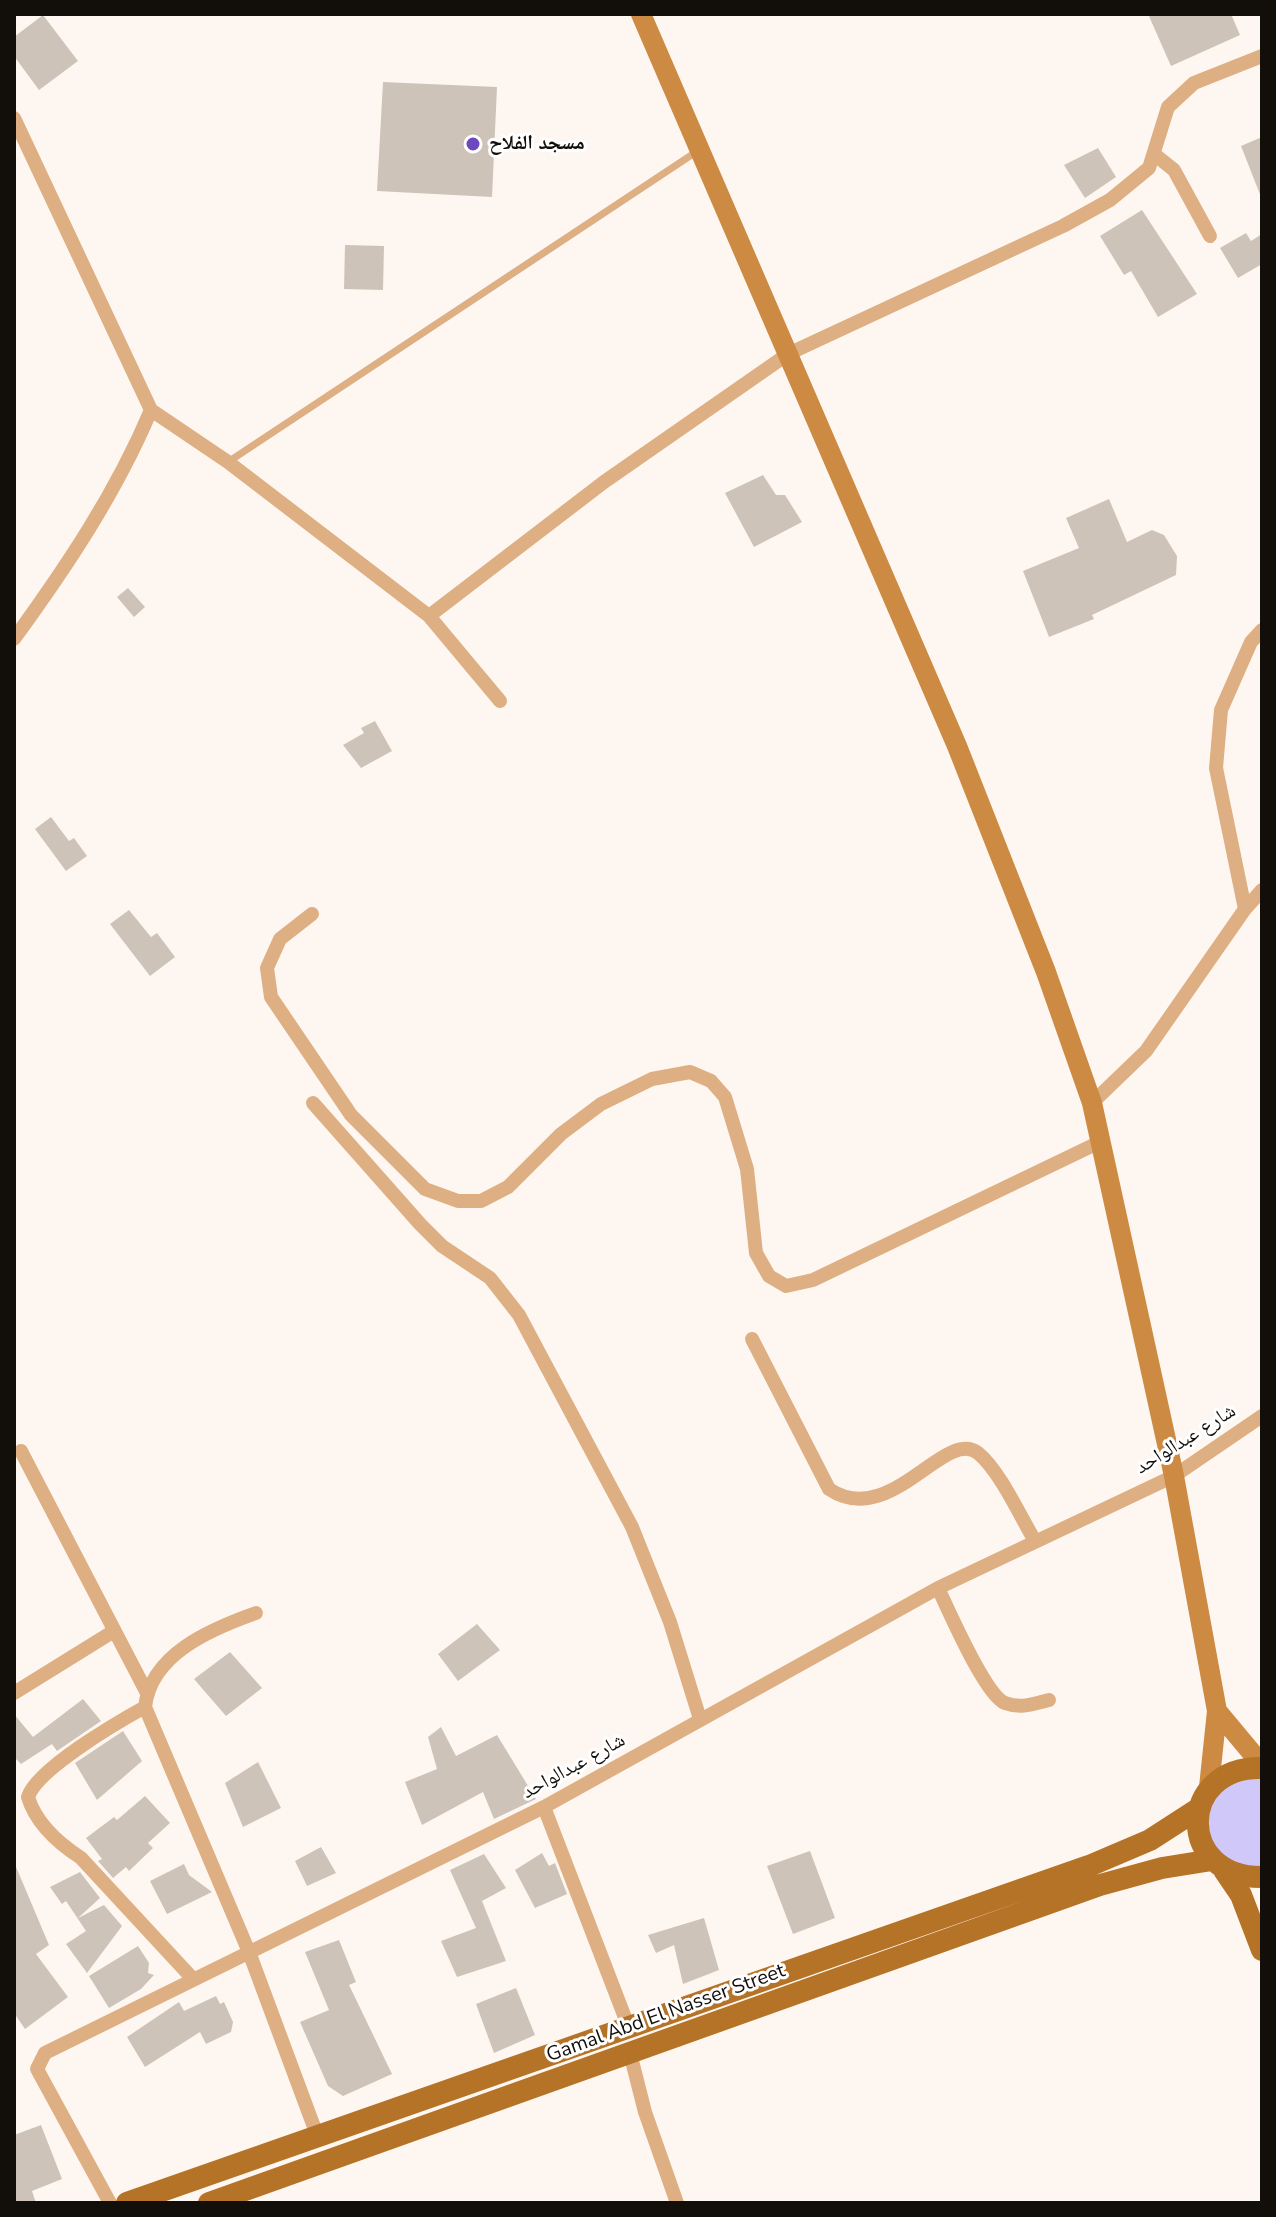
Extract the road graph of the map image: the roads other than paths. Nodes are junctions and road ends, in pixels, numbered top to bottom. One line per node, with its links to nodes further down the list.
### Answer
1 (641, 14): 4 (street)
2 (1260, 61): 5 (street)
3 (14, 118): 8 (street)
4 (700, 150): 7 (street); 9 (lane)
5 (1154, 154): 6 (street); 7 (street)
6 (1210, 236)
7 (788, 354): 10 (street); 18 (street)
8 (151, 410): 9 (street); 12 (street)
9 (228, 462): 10 (street)
10 (429, 616): 13 (street)
11 (1262, 630): 15 (street)
12 (14, 639)
13 (500, 701)
14 (1262, 890): 15 (street)
15 (1245, 909): 18 (street)
16 (312, 914): 19 (street)
17 (313, 1103): 32 (street)
18 (1092, 1103): 19 (street)
19 (1102, 1141): 23 (street)
20 (752, 1339): 24 (street)
21 (1262, 1416): 23 (street, شارع عبدالواحد)
22 (21, 1451): 27 (street)
23 (1174, 1476): 24 (street, شارع عبدالواحد); 31 (street)
24 (1035, 1541): 25 (street, شارع عبدالواحد)
25 (938, 1588): 30 (street); 32 (street, شارع عبدالواحد)
26 (256, 1613): 29 (street)
27 (114, 1631): 28 (street); 29 (street)
28 (14, 1693)
29 (146, 1700): 40 (street); 41 (street)
30 (1049, 1700)
31 (1217, 1711): 33 (street); 34 (street)
32 (700, 1719): 35 (street, شارع عبدالواحد)
33 (1262, 1766): 34 (main road)
34 (1209, 1787): 36 (main road)
35 (544, 1807): 40 (street, شارع عبدالواحد); 42 (street)
36 (1198, 1809): 37 (main road); 42 (main road, Gamal Abd El Nasser Street)
37 (1218, 1865): 38 (main road, Gamal Abd El Nasser Street); 39 (main road); 43 (main road, Gamal Abd El Nasser Street)
38 (1262, 1877)
39 (1262, 1950)
40 (249, 1952): 41 (street, شارع عبدالواحد); 44 (street)
41 (193, 1979): 45 (street, شارع عبدالواحد)
42 (629, 2028): 44 (main road, Gamal Abd El Nasser Street)
43 (630, 2053): 47 (main road, Gamal Abd El Nasser Street); 48 (street)
44 (317, 2135): 46 (main road, Gamal Abd El Nasser Street)
45 (110, 2203)
46 (127, 2203)
47 (209, 2203)
48 (677, 2203)

